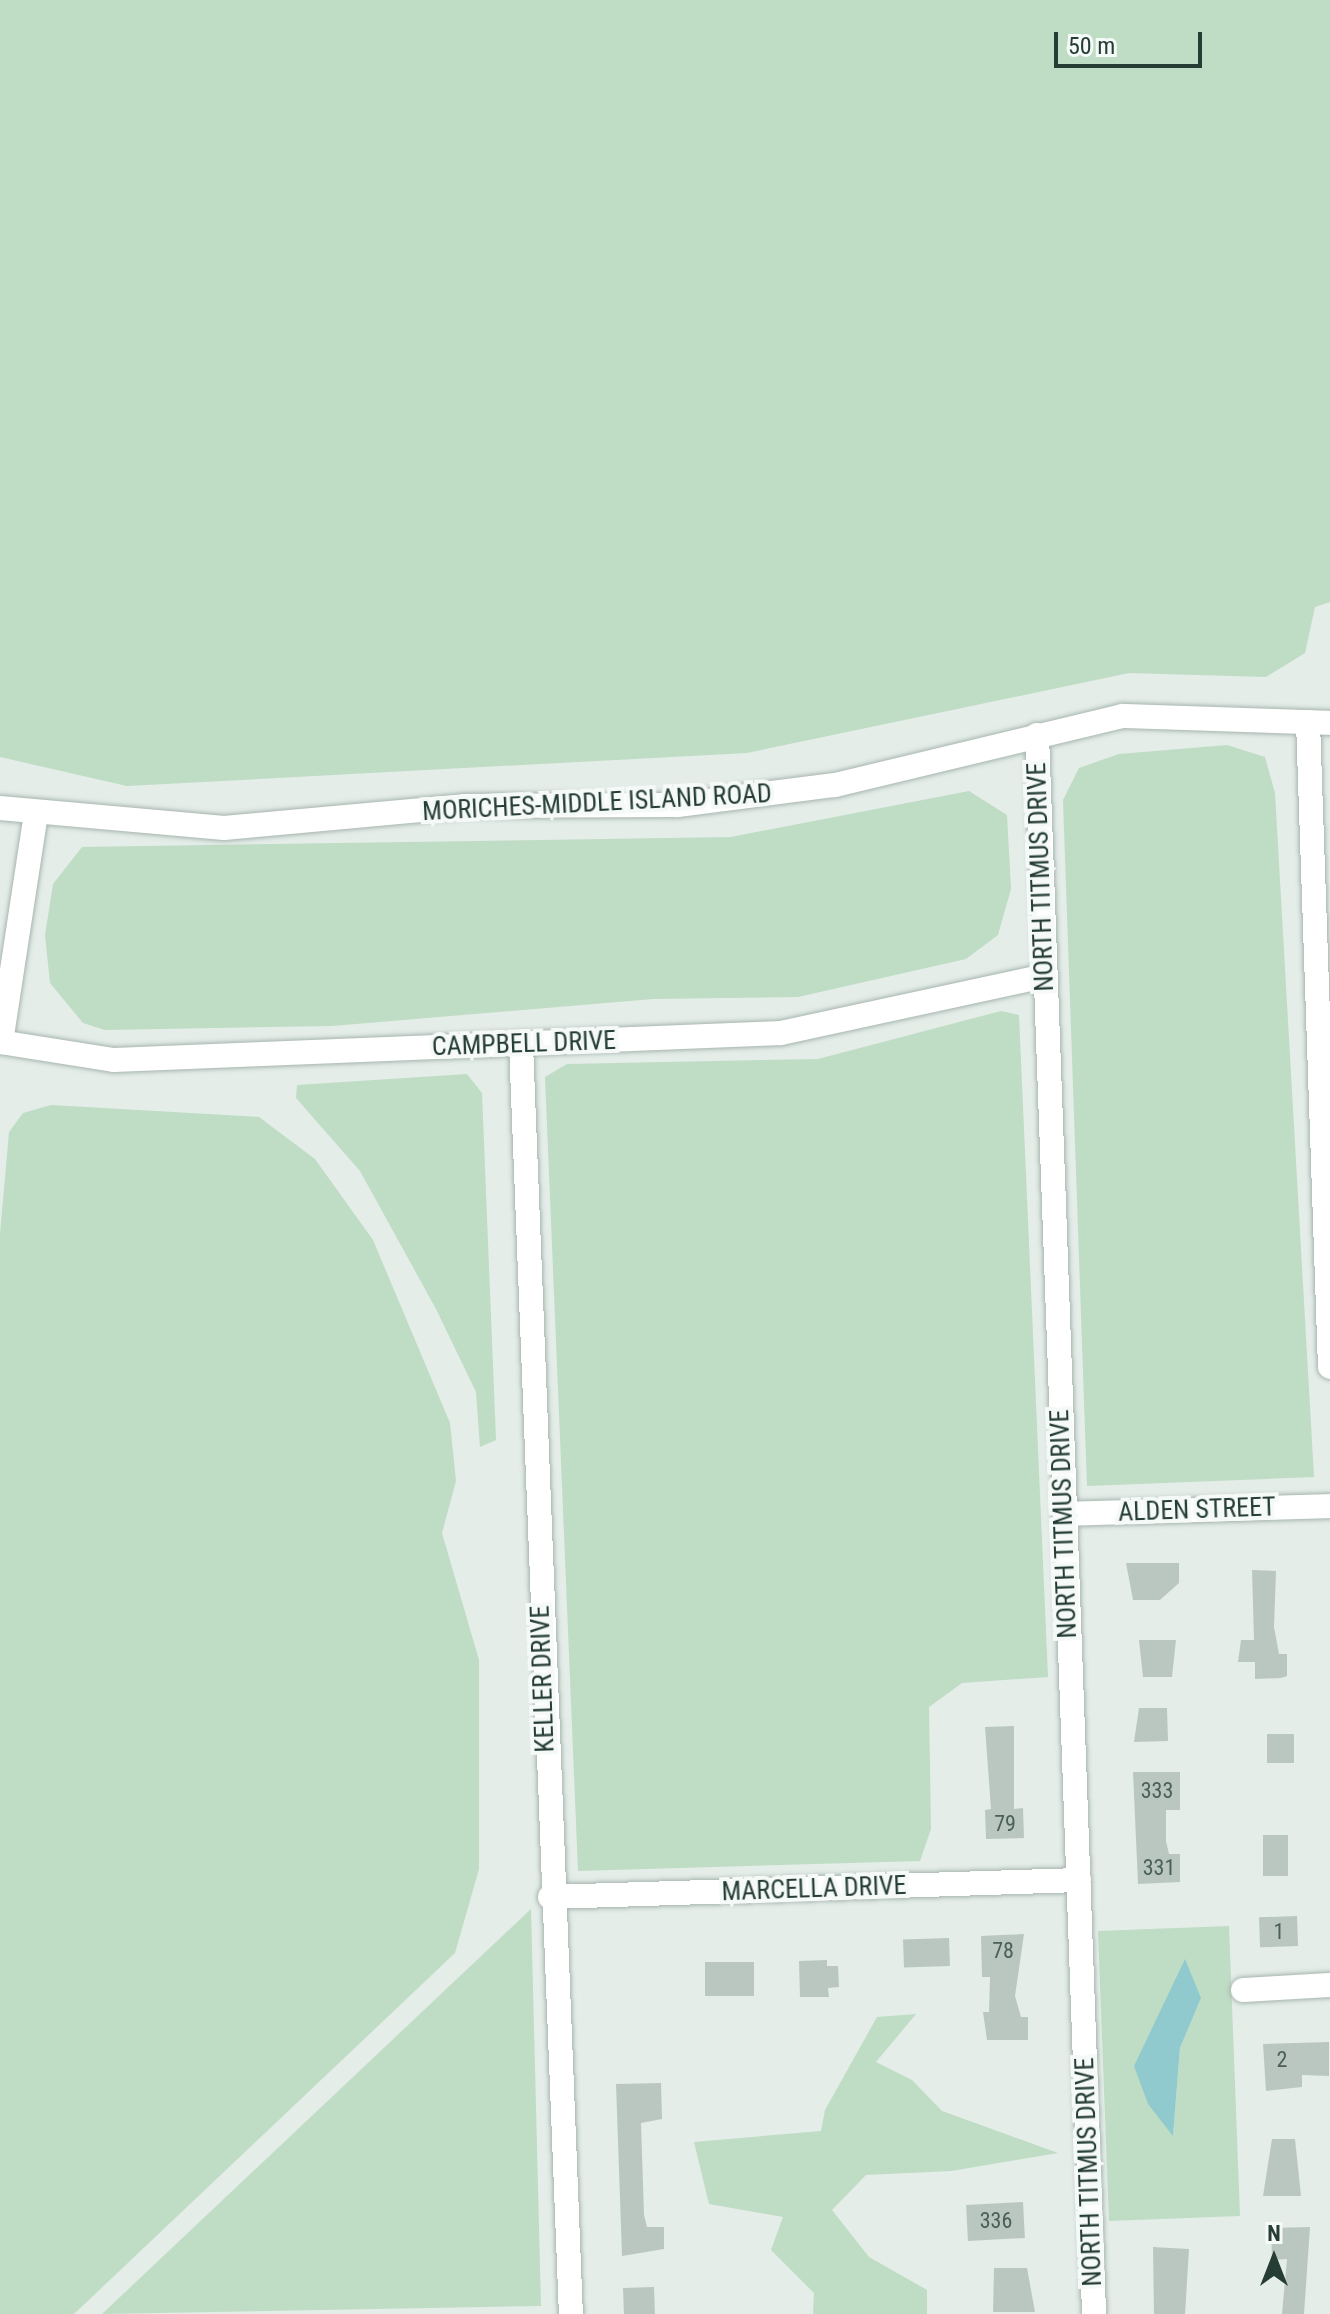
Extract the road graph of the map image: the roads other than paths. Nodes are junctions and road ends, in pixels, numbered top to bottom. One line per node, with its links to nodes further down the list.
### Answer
1 (1319, 722): 2 (street, MORICHES-MIDDLE ISLAND ROAD); 8 (street)
2 (1037, 735): 4 (street, MORICHES-MIDDLE ISLAND ROAD); 5 (street, NORTH TITMUS DRIVE)
3 (0, 808): 4 (street, MORICHES-MIDDLE ISLAND ROAD)
4 (36, 812): 6 (street)
5 (1044, 976): 7 (street, CAMPBELL DRIVE); 10 (street, NORTH TITMUS DRIVE)
6 (0, 1042): 7 (street, CAMPBELL DRIVE)
7 (521, 1044): 12 (street, KELLER DRIVE)
8 (1330, 1367)
9 (1330, 1506): 10 (street, ALDEN STREET)
10 (1065, 1514): 11 (street, NORTH TITMUS DRIVE)
11 (1079, 1880): 12 (street, MARCELLA DRIVE); 16 (street, NORTH TITMUS DRIVE)
12 (550, 1897): 15 (street, KELLER DRIVE)
13 (1330, 1985): 14 (street)
14 (1243, 1990)
15 (571, 2314)
16 (1094, 2314)

